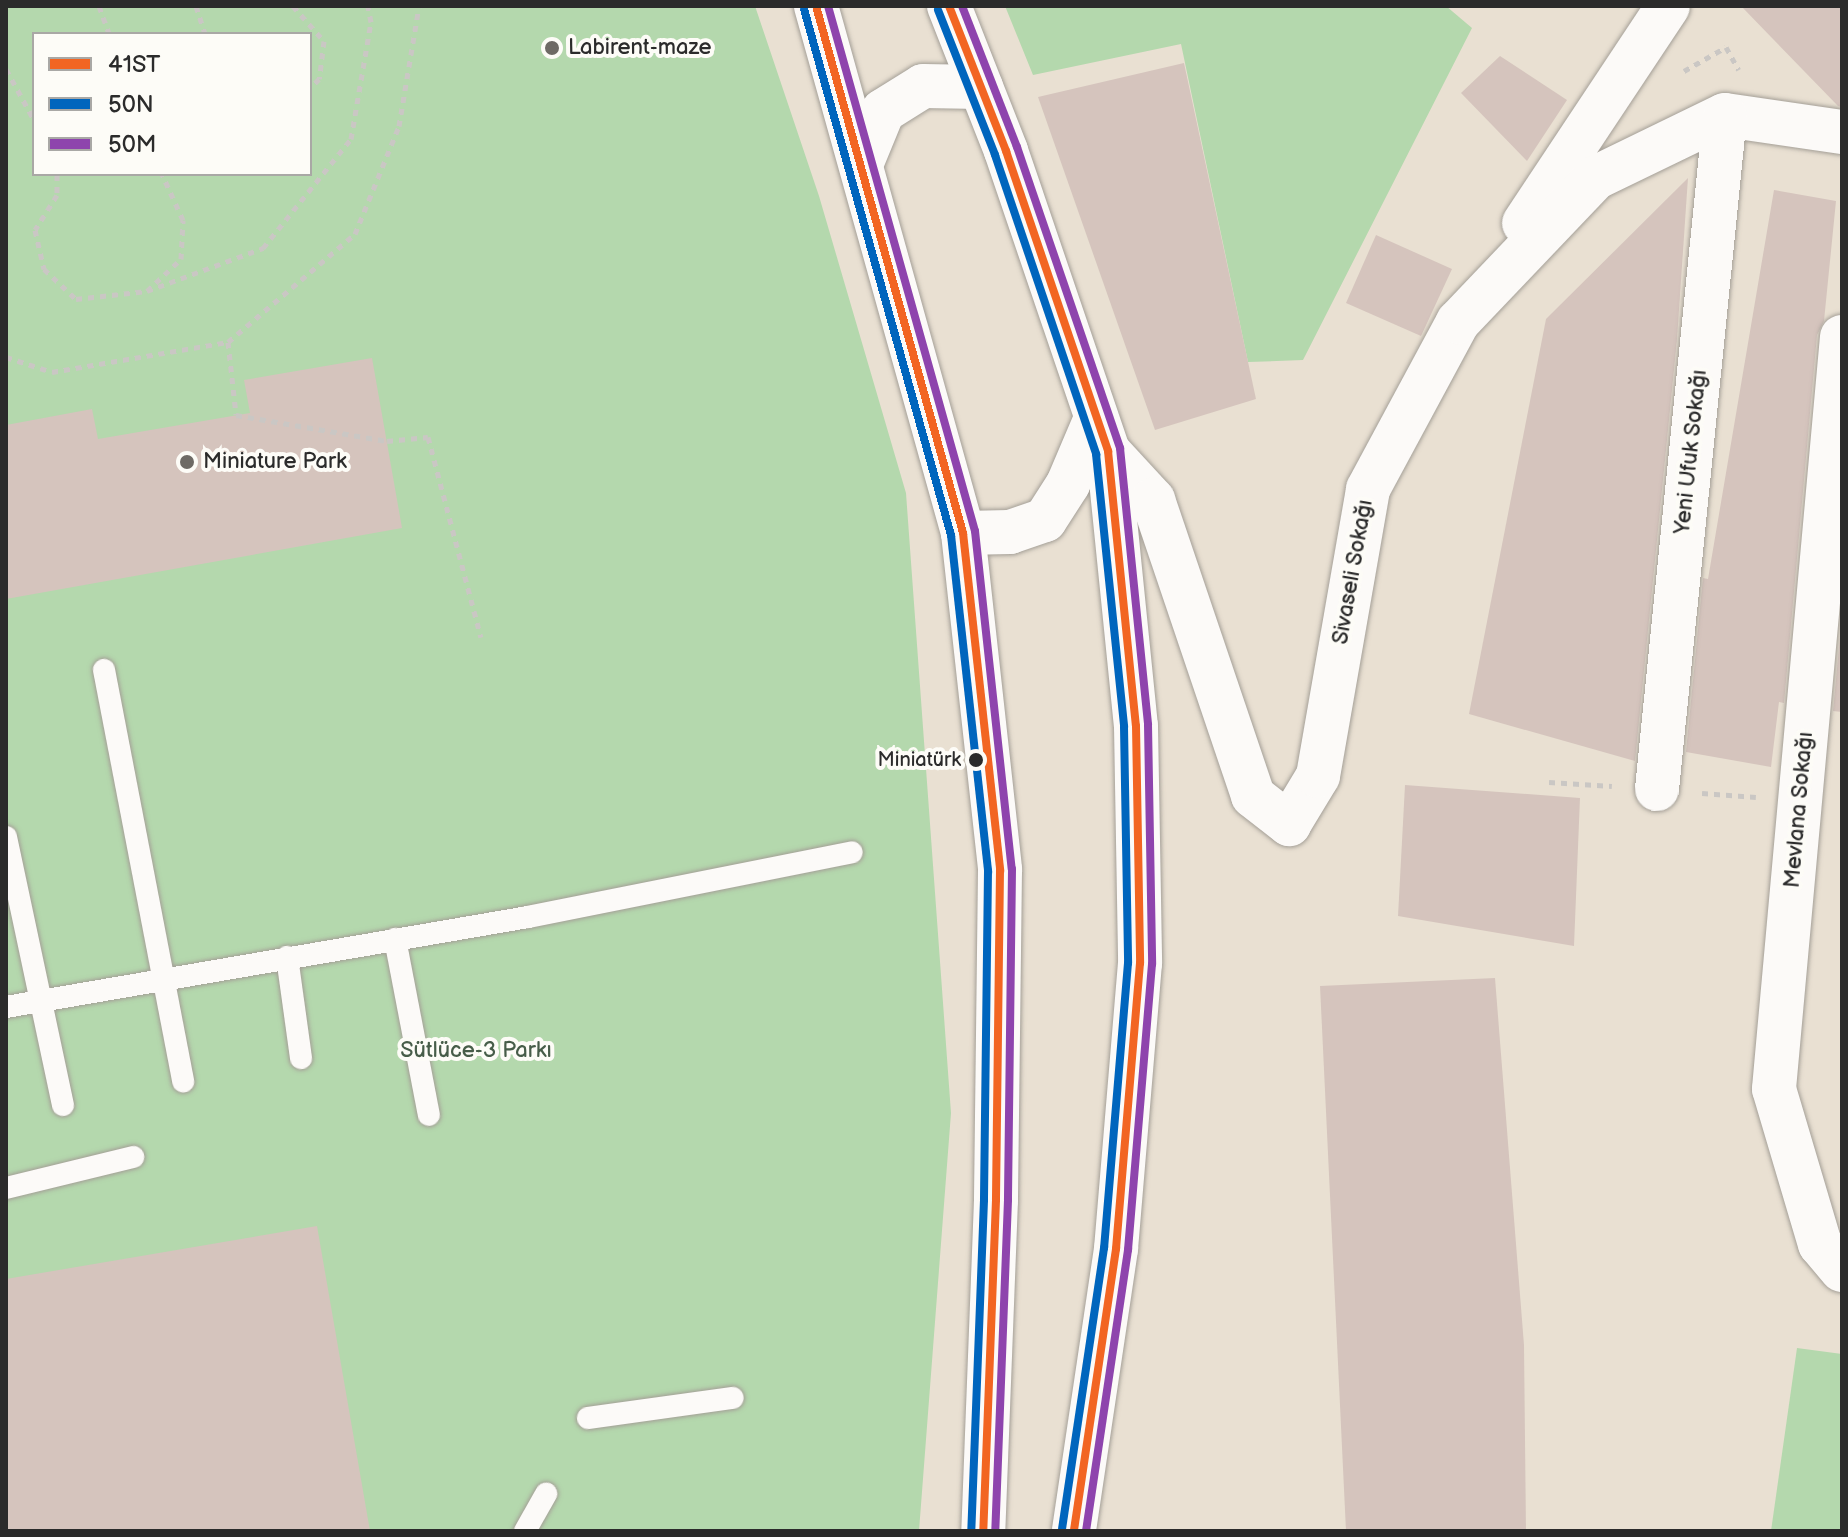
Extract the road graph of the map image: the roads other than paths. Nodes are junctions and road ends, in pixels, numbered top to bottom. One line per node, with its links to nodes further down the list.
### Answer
1 (816, 6): 7 (main road)
2 (949, 6): 4 (main road)
3 (1668, 6): 8 (main road)
4 (981, 87): 7 (main road); 10 (main road)
5 (1729, 97): 6 (main road); 8 (main road, Sivaseli Sokağı); 13 (main road, Yeni Ufuk Sokağı)
6 (1842, 132)
7 (862, 162): 11 (main road)
8 (1458, 322): 10 (main road, Sivaseli Sokağı)
9 (1842, 337): 27 (main road, Mevlana Sokağı)
10 (1102, 435): 11 (main road); 33 (main road)
11 (963, 533): 32 (main road)
12 (104, 670): 18 (lane)
13 (1657, 789)
14 (6, 837): 19 (lane)
15 (852, 852): 16 (lane)
16 (395, 939): 17 (lane); 24 (lane)
17 (287, 957): 18 (lane); 21 (lane)
18 (164, 978): 19 (lane); 22 (lane)
19 (43, 1000): 20 (lane); 23 (lane)
20 (6, 1007)
21 (301, 1058)
22 (183, 1081)
23 (63, 1105)
24 (429, 1115)
25 (133, 1157): 26 (lane)
26 (6, 1188)
27 (1842, 1270)
28 (733, 1398): 29 (lane)
29 (588, 1418)
30 (546, 1494): 31 (lane)
31 (525, 1531)
32 (983, 1531)
33 (1074, 1531)

